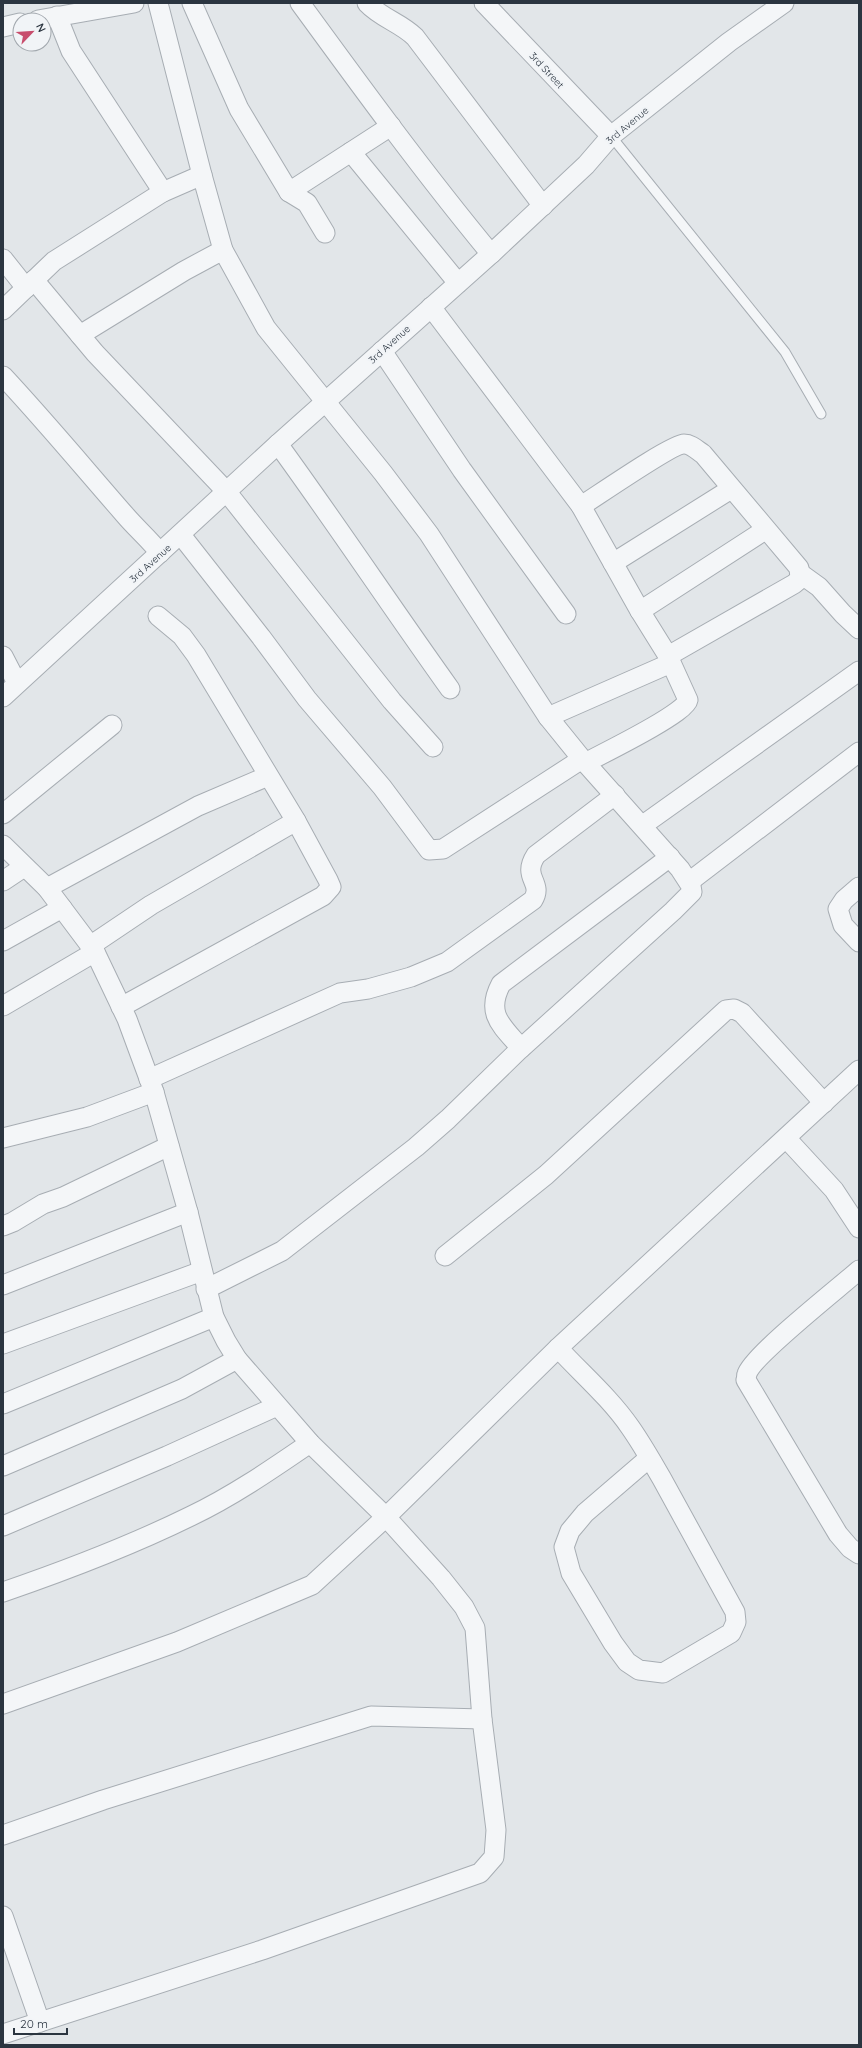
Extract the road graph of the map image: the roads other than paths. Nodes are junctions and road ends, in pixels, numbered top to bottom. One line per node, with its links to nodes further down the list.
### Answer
1 (134, 3): 8 (street)
2 (158, 3): 13 (street)
3 (192, 3): 15 (street)
4 (300, 3): 10 (street)
5 (368, 3): 16 (street)
6 (484, 3): 11 (street, 3rd Street)
7 (784, 3): 11 (street, 3rd Avenue)
8 (57, 16): 9 (street); 14 (street)
9 (52, 17)
10 (391, 126): 12 (street); 19 (street)
11 (611, 136): 16 (street, 3rd Avenue); 29 (lane)
12 (351, 152): 15 (street); 21 (street)
13 (202, 176): 14 (street); 18 (street)
14 (163, 192): 22 (street)
15 (289, 192): 17 (street)
16 (543, 206): 19 (street, 3rd Avenue)
17 (325, 233)
18 (224, 250): 25 (street); 28 (street)
19 (492, 254): 21 (street, 3rd Avenue)
20 (3, 259): 22 (street)
21 (458, 283): 23 (street, 3rd Avenue)
22 (30, 284): 24 (street); 25 (street)
23 (431, 307): 26 (street, 3rd Avenue); 33 (street)
24 (3, 310)
25 (80, 335): 32 (street)
26 (382, 351): 28 (street, 3rd Avenue); 40 (street)
27 (3, 376): 36 (street)
28 (325, 401): 30 (street, 3rd Avenue); 49 (street)
29 (821, 414)
30 (278, 444): 32 (street, 3rd Avenue); 47 (street)
31 (731, 489): 33 (street); 34 (street); 37 (street)
32 (226, 491): 35 (street, 3rd Avenue); 51 (street)
33 (581, 506): 37 (street)
34 (765, 530): 38 (street); 39 (street)
35 (181, 535): 36 (street, 3rd Avenue); 53 (street)
36 (160, 553): 46 (street, 3rd Avenue)
37 (613, 563): 39 (street)
38 (801, 574): 42 (street); 44 (street)
39 (640, 612): 44 (street)
40 (566, 614)
41 (158, 616): 54 (street)
42 (859, 629)
43 (3, 656): 46 (street)
44 (670, 660): 49 (street); 53 (street)
45 (859, 670): 58 (street)
46 (18, 683): 48 (street, 3rd Avenue)
47 (450, 689)
48 (3, 697)
49 (548, 717): 53 (street)
50 (112, 725): 56 (street)
51 (433, 747)
52 (859, 752): 63 (street)
53 (583, 761): 55 (street)
54 (268, 776): 57 (street); 65 (street)
55 (615, 795): 58 (street); 74 (street)
56 (3, 814)
57 (296, 821): 69 (street); 71 (street)
58 (642, 825): 60 (street)
59 (3, 845): 61 (street)
60 (670, 857): 63 (street); 72 (street)
61 (24, 867): 62 (street); 65 (street)
62 (3, 881)
63 (689, 882): 72 (street)
64 (859, 887): 68 (street)
65 (47, 888): 66 (street)
66 (62, 908): 67 (street); 69 (street)
67 (3, 941)
68 (859, 942)
69 (93, 949): 70 (street); 71 (street)
70 (3, 1006)
71 (121, 1007): 74 (street)
72 (521, 1048): 84 (street)
73 (859, 1070): 75 (street)
74 (151, 1086): 76 (street); 78 (street)
75 (824, 1104): 77 (street); 82 (street)
76 (3, 1138)
77 (786, 1138): 81 (street); 88 (street)
78 (169, 1146): 79 (street); 80 (street)
79 (188, 1212): 84 (street); 85 (street)
80 (3, 1226)
81 (859, 1228)
82 (445, 1256)
83 (859, 1270): 97 (street)
84 (204, 1280): 86 (street); 87 (street)
85 (3, 1284)
86 (214, 1316): 89 (street); 90 (street)
87 (3, 1344)
88 (558, 1348): 93 (street); 95 (street)
89 (237, 1359): 91 (street); 94 (street)
90 (3, 1404)
91 (277, 1406): 92 (street); 96 (street)
92 (310, 1443): 95 (street); 98 (street)
93 (649, 1458): 93 (street)
94 (3, 1466)
95 (386, 1517): 99 (street); 100 (street)
96 (3, 1526)
97 (859, 1554)
98 (3, 1592)
99 (3, 1704)
100 (482, 1719): 101 (street); 103 (street)
101 (3, 1835)
102 (3, 1916): 103 (street)
103 (40, 2022): 104 (street)
104 (3, 2034)

